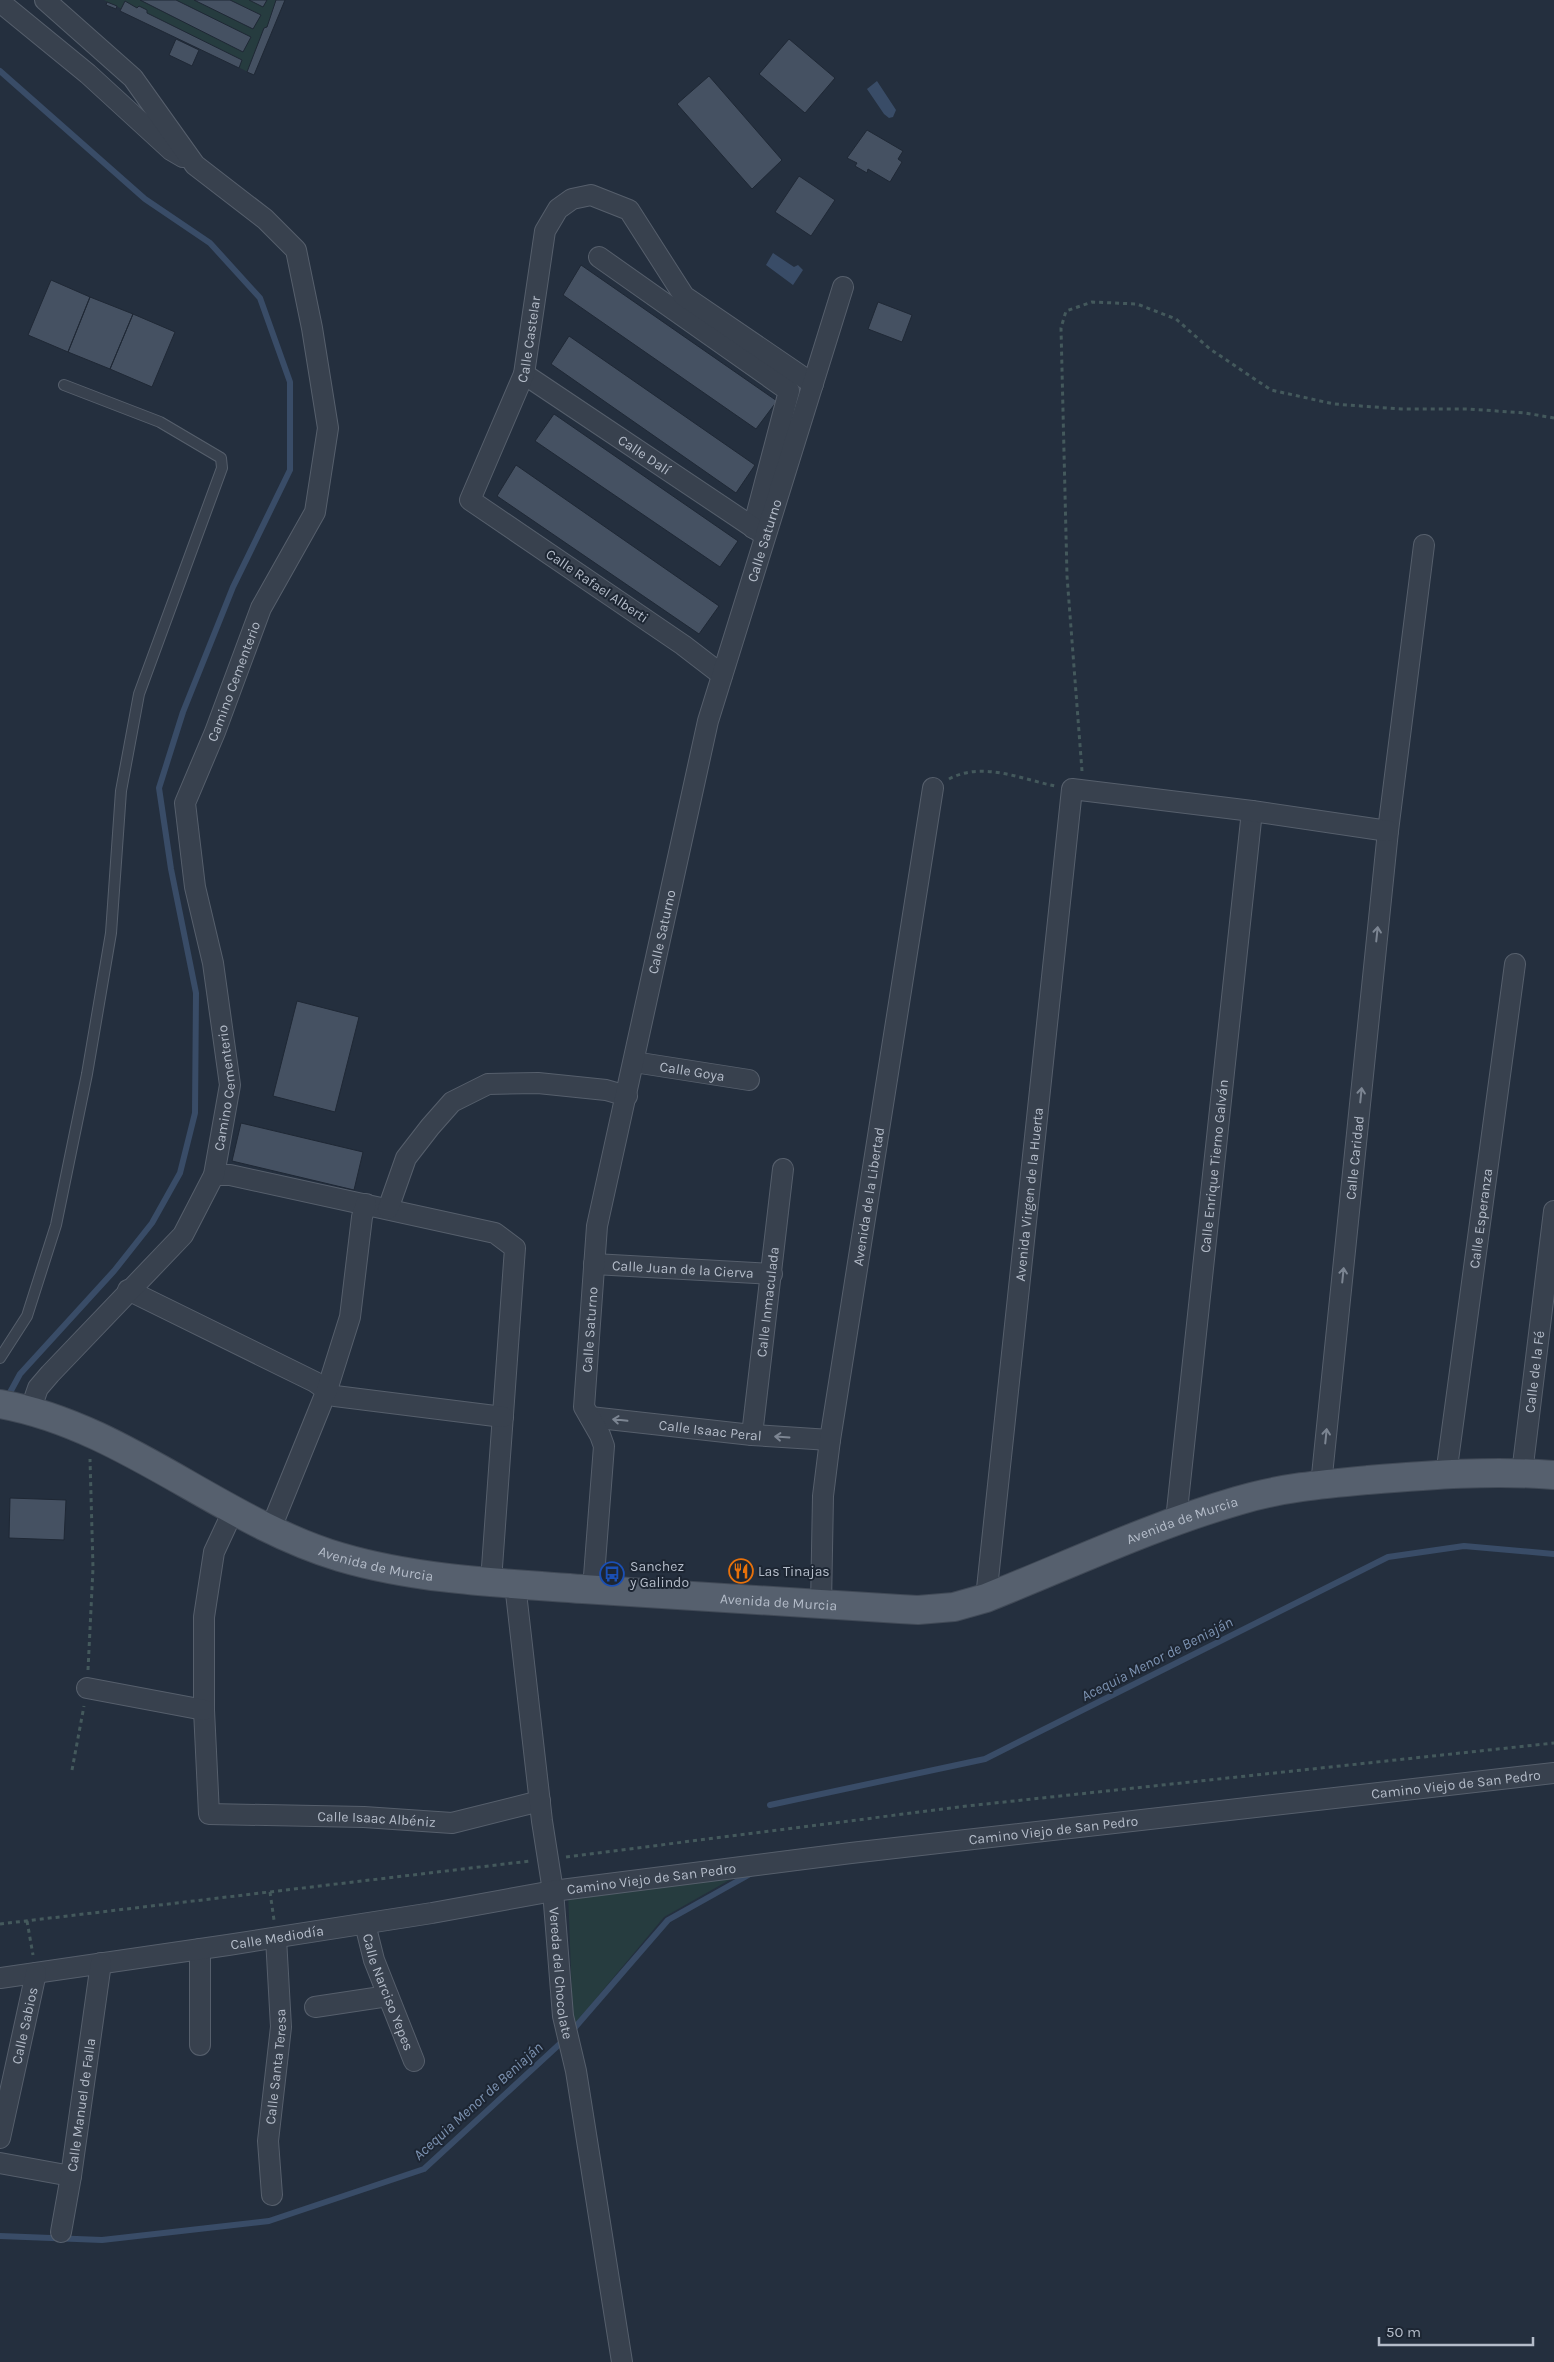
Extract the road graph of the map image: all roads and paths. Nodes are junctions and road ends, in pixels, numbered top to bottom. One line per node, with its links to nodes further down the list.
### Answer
1 (45, 0): 3 (street, Camino Cementerio)
2 (0, 2): 3 (street)
3 (195, 165): 23 (street, Camino Cementerio)
4 (599, 257): 11 (street)
5 (843, 287): 7 (street, Calle Saturno)
6 (524, 374): 7 (street, Calle Castelar); 10 (street, Calle Castelar); 11 (street, Calle Dalí)
7 (813, 384): 11 (street, Calle Saturno)
8 (64, 385): 30 (lane)
9 (1554, 418): 15 (path)
10 (470, 500): 13 (street, Calle Rafael Alberti)
11 (759, 532): 13 (street, Calle Saturno)
12 (1424, 546): 17 (street, Calle Caridad)
13 (722, 675): 19 (street, Calle Saturno)
14 (933, 788): 15 (path); 37 (street, Avenida de la Libertad)
15 (1078, 790): 16 (street); 47 (street, Avenida Virgen de la Huerta)
16 (1252, 811): 17 (street); 43 (street, Calle Enrique Tierno Galván)
17 (1388, 831): 41 (street, Calle Caridad, one-way to 17)
18 (1515, 964): 39 (street, Calle Esperanza)
19 (634, 1062): 20 (street, Calle Goya); 21 (street, Calle Saturno)
20 (749, 1080)
21 (627, 1096): 25 (street); 27 (street, Calle Saturno)
22 (782, 1170): 28 (street, Calle Inmaculada)
23 (214, 1175): 24 (street); 29 (street, Camino Cementerio)
24 (366, 1204): 25 (street); 31 (street)
25 (388, 1210): 33 (street, Vereda del Chocolate)
26 (1554, 1211): 38 (street, Calle de la Fé)
27 (594, 1264): 28 (street, Calle Juan de la Cierva); 34 (street, Calle Saturno)
28 (772, 1274): 36 (street, Calle Inmaculada)
29 (128, 1290): 31 (street); 32 (street, Camino Cementerio)
30 (0, 1358)
31 (326, 1390): 33 (street); 44 (street)
32 (16, 1408): 35 (main road, Avenida de Murcia)
33 (503, 1417): 45 (street, Vereda del Chocolate)
34 (590, 1417): 36 (street, Calle Isaac Peral, one-way to 34); 46 (street, Calle Saturno)
35 (89, 1433): 42 (main road, Avenida de Murcia); 49 (path)
36 (752, 1435): 37 (street, Calle Isaac Peral, one-way to 36)
37 (830, 1440): 48 (street, Avenida de la Libertad)
38 (1522, 1472): 39 (main road, Avenida de Murcia); 40 (main road, Avenida de Murcia)
39 (1446, 1474): 41 (main road, Avenida de Murcia)
40 (1554, 1475)
41 (1321, 1485): 43 (main road, Avenida de Murcia)
42 (234, 1509): 44 (main road, Avenida de Murcia); 50 (street)
43 (1176, 1520): 47 (main road, Avenida de Murcia)
44 (271, 1528): 45 (main road, Avenida de Murcia)
45 (503, 1582): 46 (main road, Avenida de Murcia); 54 (street, Vereda del Chocolate)
46 (593, 1589): 48 (main road, Avenida de Murcia)
47 (986, 1598): 48 (main road, Avenida de Murcia)
48 (821, 1605)
49 (88, 1688): 50 (street); 52 (path)
50 (204, 1710): 54 (street, Calle Isaac Albéniz)
51 (1554, 1743): 55 (path)
52 (72, 1770)
53 (1554, 1773): 56 (street, Camino Viejo de San Pedro)
54 (540, 1801): 55 (street, Vereda del Chocolate)
55 (548, 1859): 56 (street, Vereda del Chocolate); 57 (path)
56 (553, 1891): 60 (street, Calle Mediodía); 76 (street, Vereda del Chocolate)
57 (270, 1892): 58 (path); 61 (path)
58 (27, 1921): 59 (path); 64 (path)
59 (0, 1924)
60 (365, 1924): 61 (street, Calle Mediodía); 66 (street, Calle Narciso Yepes)
61 (276, 1938): 62 (street, Calle Mediodía); 74 (street, Calle Santa Teresa)
62 (200, 1949): 63 (street, Calle Mediodía); 68 (street)
63 (101, 1963): 64 (street, Calle Mediodía); 73 (street, Calle Manuel de Falla)
64 (36, 1973): 65 (street, Calle Mediodía); 70 (street, Calle Sabios)
65 (0, 1978)
66 (388, 1996): 67 (street); 69 (street, Calle Narciso Yepes)
67 (315, 2007)
68 (200, 2046)
69 (414, 2060)
70 (3, 2105): 71 (street, Calle Sabios)
71 (0, 2138)
72 (0, 2163): 73 (street, Calle Manuel de Falla)
73 (71, 2176): 75 (street)
74 (272, 2195)
75 (61, 2232)
76 (622, 2362)

